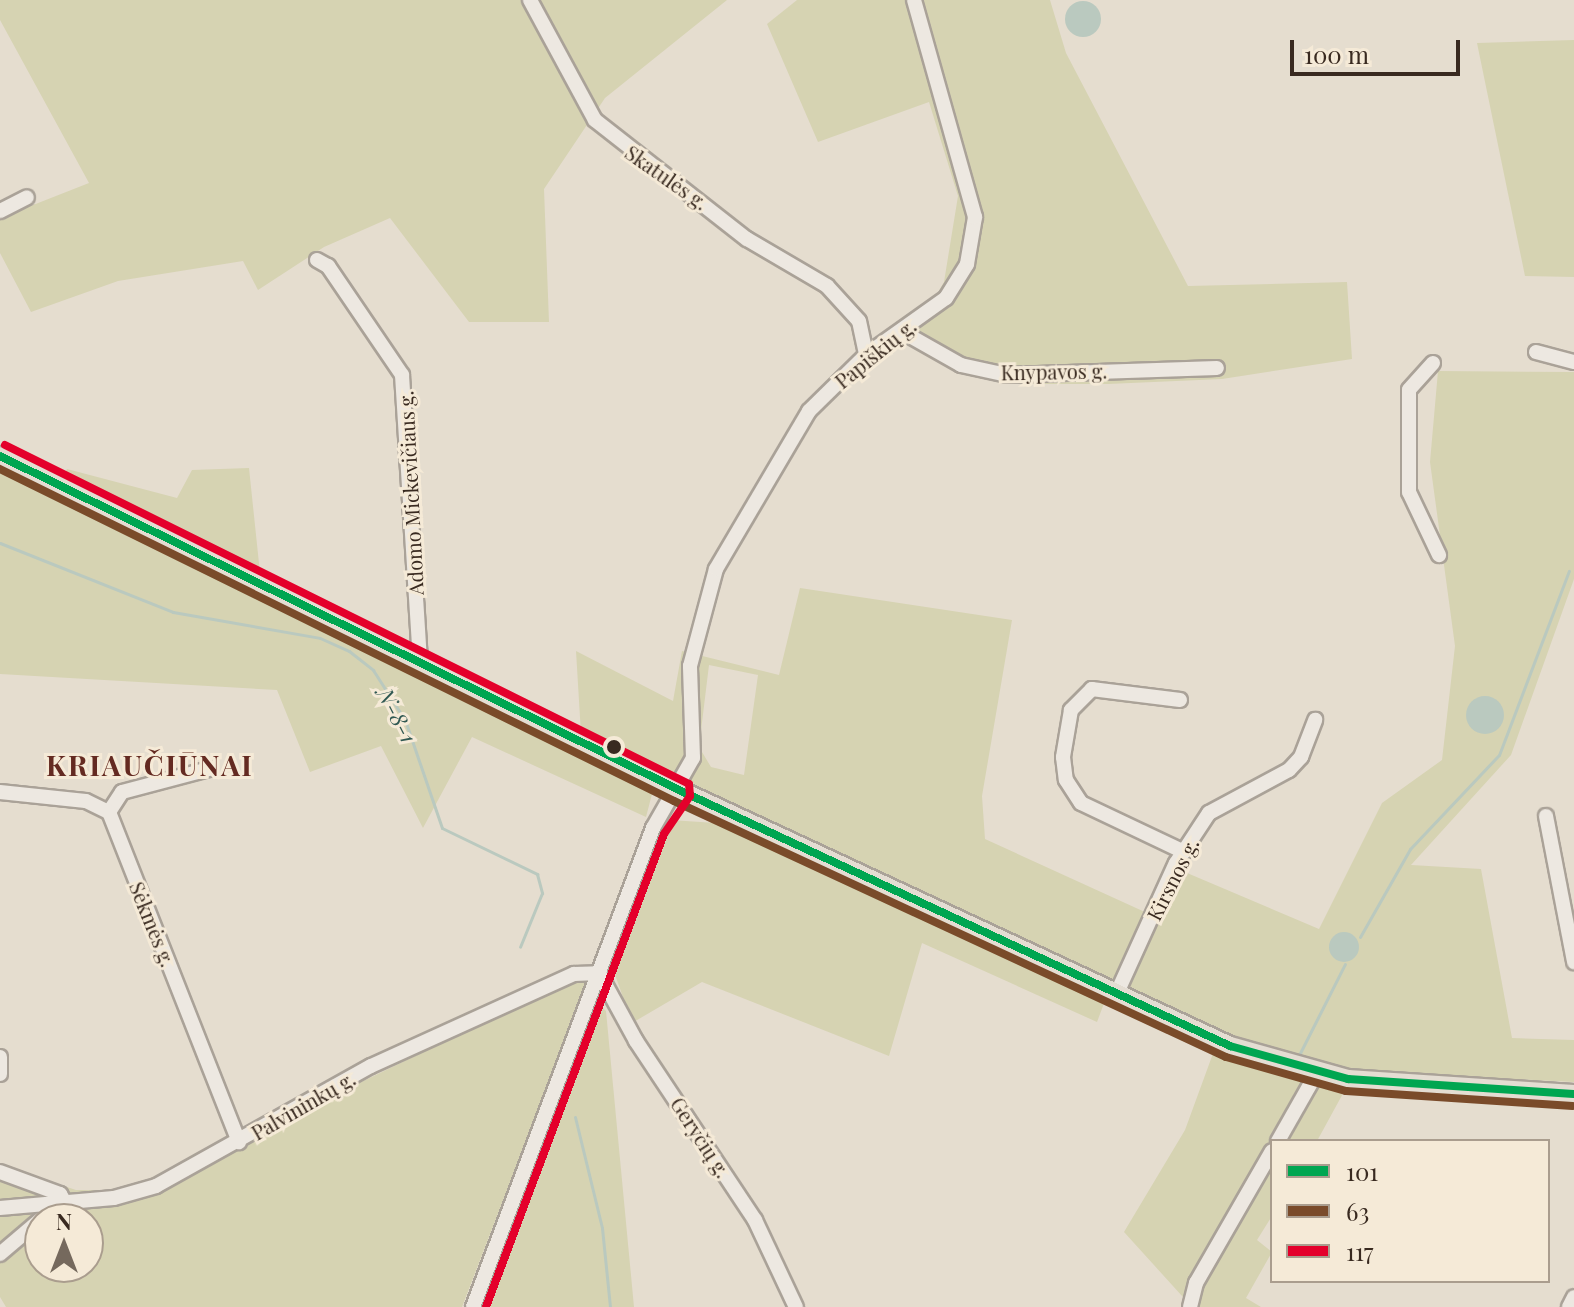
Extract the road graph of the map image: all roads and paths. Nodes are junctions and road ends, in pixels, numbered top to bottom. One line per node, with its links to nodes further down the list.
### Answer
1 (530, 0): 8 (street, Skatulės g.)
2 (914, 0): 6 (street, Papiškių g.)
3 (27, 197): 4 (street)
4 (0, 211)
5 (317, 260): 14 (street, Adomo Mickevičiaus g.)
6 (901, 331): 8 (street, Papiškių g.); 11 (street, Knypavos g.)
7 (1536, 352): 9 (street)
8 (866, 355): 18 (street, Papiškių g.)
9 (1574, 362)
10 (1433, 363): 13 (street)
11 (1217, 368)
12 (0, 456): 14 (main road)
13 (1439, 555)
14 (420, 661): 18 (main road)
15 (1180, 700): 22 (street)
16 (1315, 720): 22 (street, Kirsnos g.)
17 (209, 769): 20 (street)
18 (679, 790): 24 (street, Papiškių g.); 25 (main road)
19 (0, 792): 20 (street)
20 (109, 812): 31 (street, Sėkmės g.)
21 (1546, 816): 23 (street)
22 (1184, 852): 25 (street, Kirsnos g.)
23 (1574, 962)
24 (599, 973): 31 (street, Palvininkų g.); 40 (street, Papiškių g.); 41 (street, Geryčių g.)
25 (1116, 995): 28 (main road)
26 (0, 1057): 27 (street)
27 (0, 1074)
28 (1316, 1074): 29 (main road); 30 (street)
29 (1574, 1094)
30 (1279, 1139)
31 (239, 1142): 34 (street, Palvininkų g.)
32 (1270, 1154): 42 (street)
33 (0, 1172): 34 (street)
34 (65, 1203)
35 (0, 1208): 36 (street, Palvininkų g.)
36 (24, 1212)
37 (24, 1232): 38 (street)
38 (0, 1254)
39 (1574, 1297): 43 (street)
40 (473, 1307)
41 (796, 1307)
42 (1190, 1307)
43 (1569, 1307)

